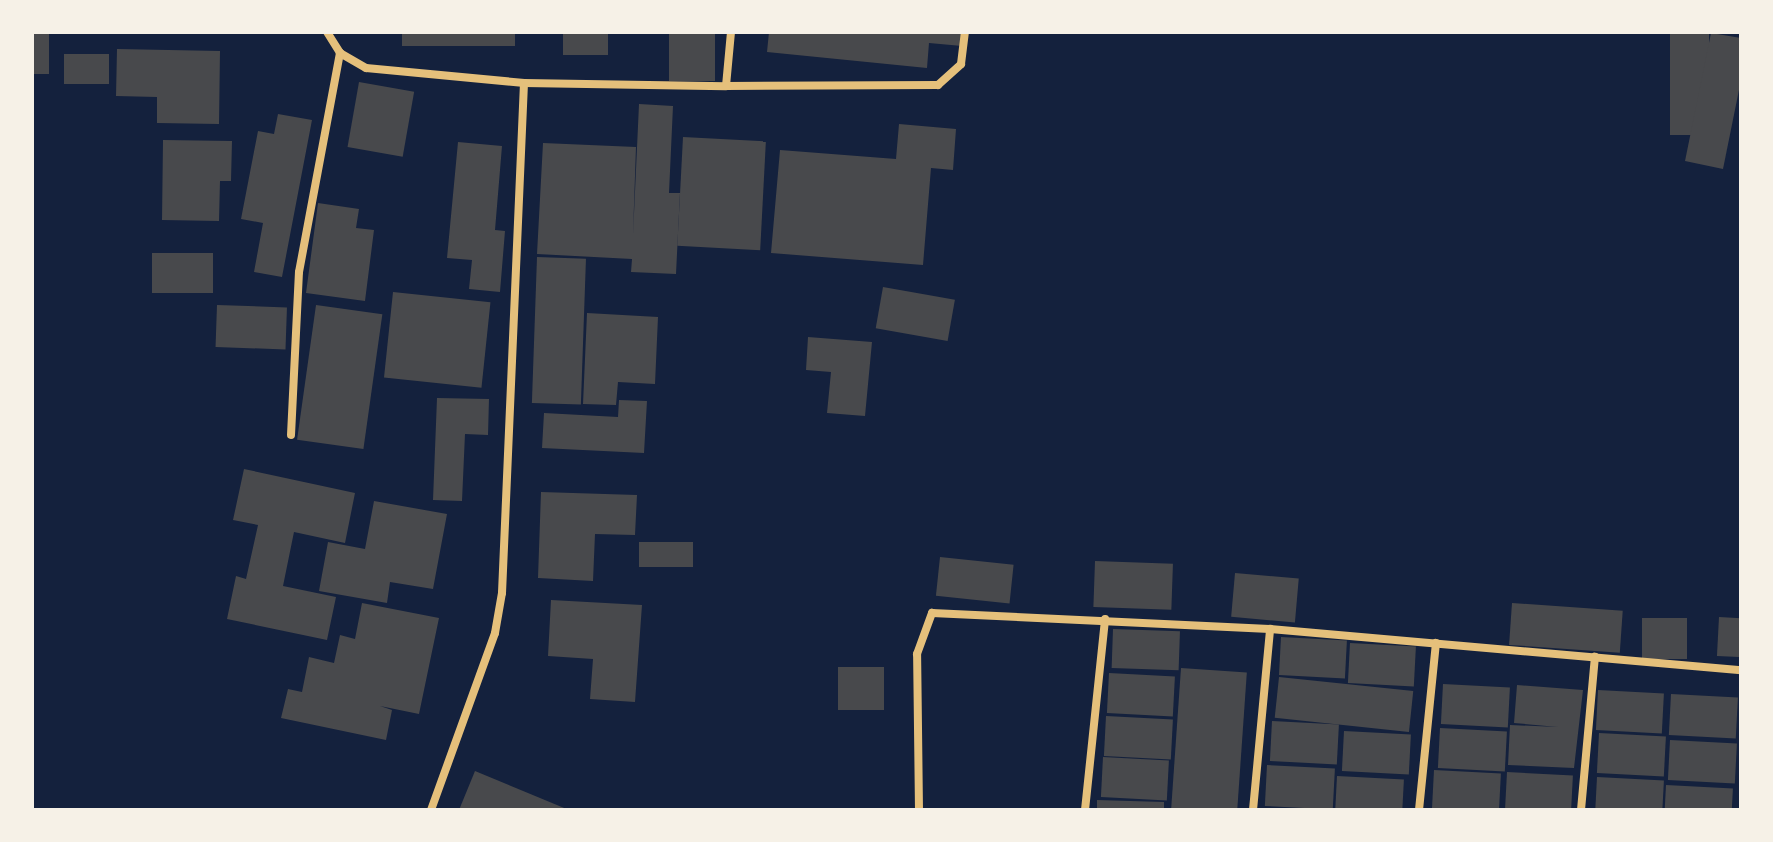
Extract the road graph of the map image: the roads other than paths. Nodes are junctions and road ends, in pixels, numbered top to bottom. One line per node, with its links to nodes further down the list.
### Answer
1 (327, 32): 4 (street)
2 (731, 32): 6 (street)
3 (965, 32): 6 (street)
4 (340, 53): 5 (street); 7 (street)
5 (524, 83): 6 (street); 13 (street)
6 (726, 86)
7 (291, 435)
8 (1105, 619): 9 (street); 14 (street); 15 (street)
9 (1270, 629): 10 (street); 16 (street)
10 (1436, 643): 11 (street); 17 (street)
11 (1595, 657): 12 (street); 18 (street)
12 (1741, 670)
13 (431, 810)
14 (919, 810)
15 (1085, 810)
16 (1253, 810)
17 (1419, 810)
18 (1581, 810)

